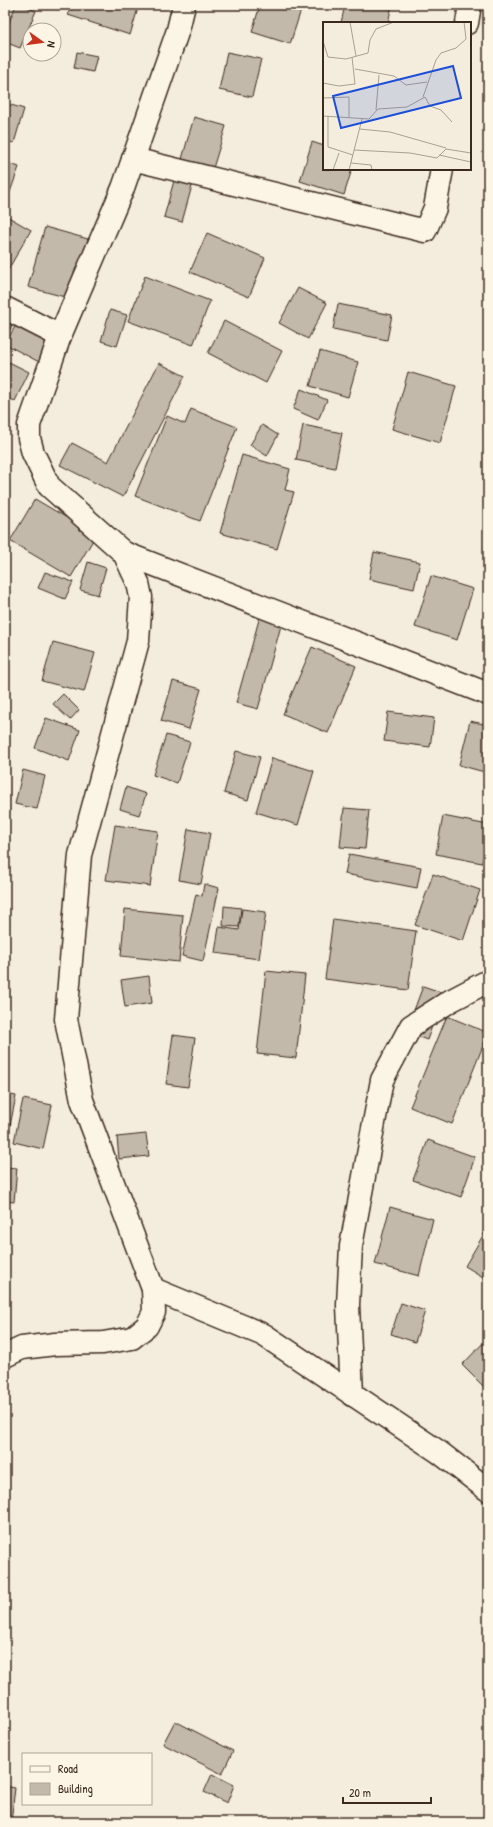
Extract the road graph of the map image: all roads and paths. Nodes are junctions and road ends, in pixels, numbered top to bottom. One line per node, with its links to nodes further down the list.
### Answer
1 (184, 5): 4 (street)
2 (470, 5): 3 (street)
3 (467, 22)
4 (133, 159): 5 (street); 7 (street)
5 (442, 170)
6 (5, 308): 7 (street)
7 (60, 336): 8 (street)
8 (124, 553): 9 (street); 11 (street)
9 (488, 694)
10 (488, 981): 13 (street)
11 (153, 1289): 12 (street); 13 (street)
12 (5, 1356)
13 (352, 1395): 14 (street)
14 (488, 1490)

